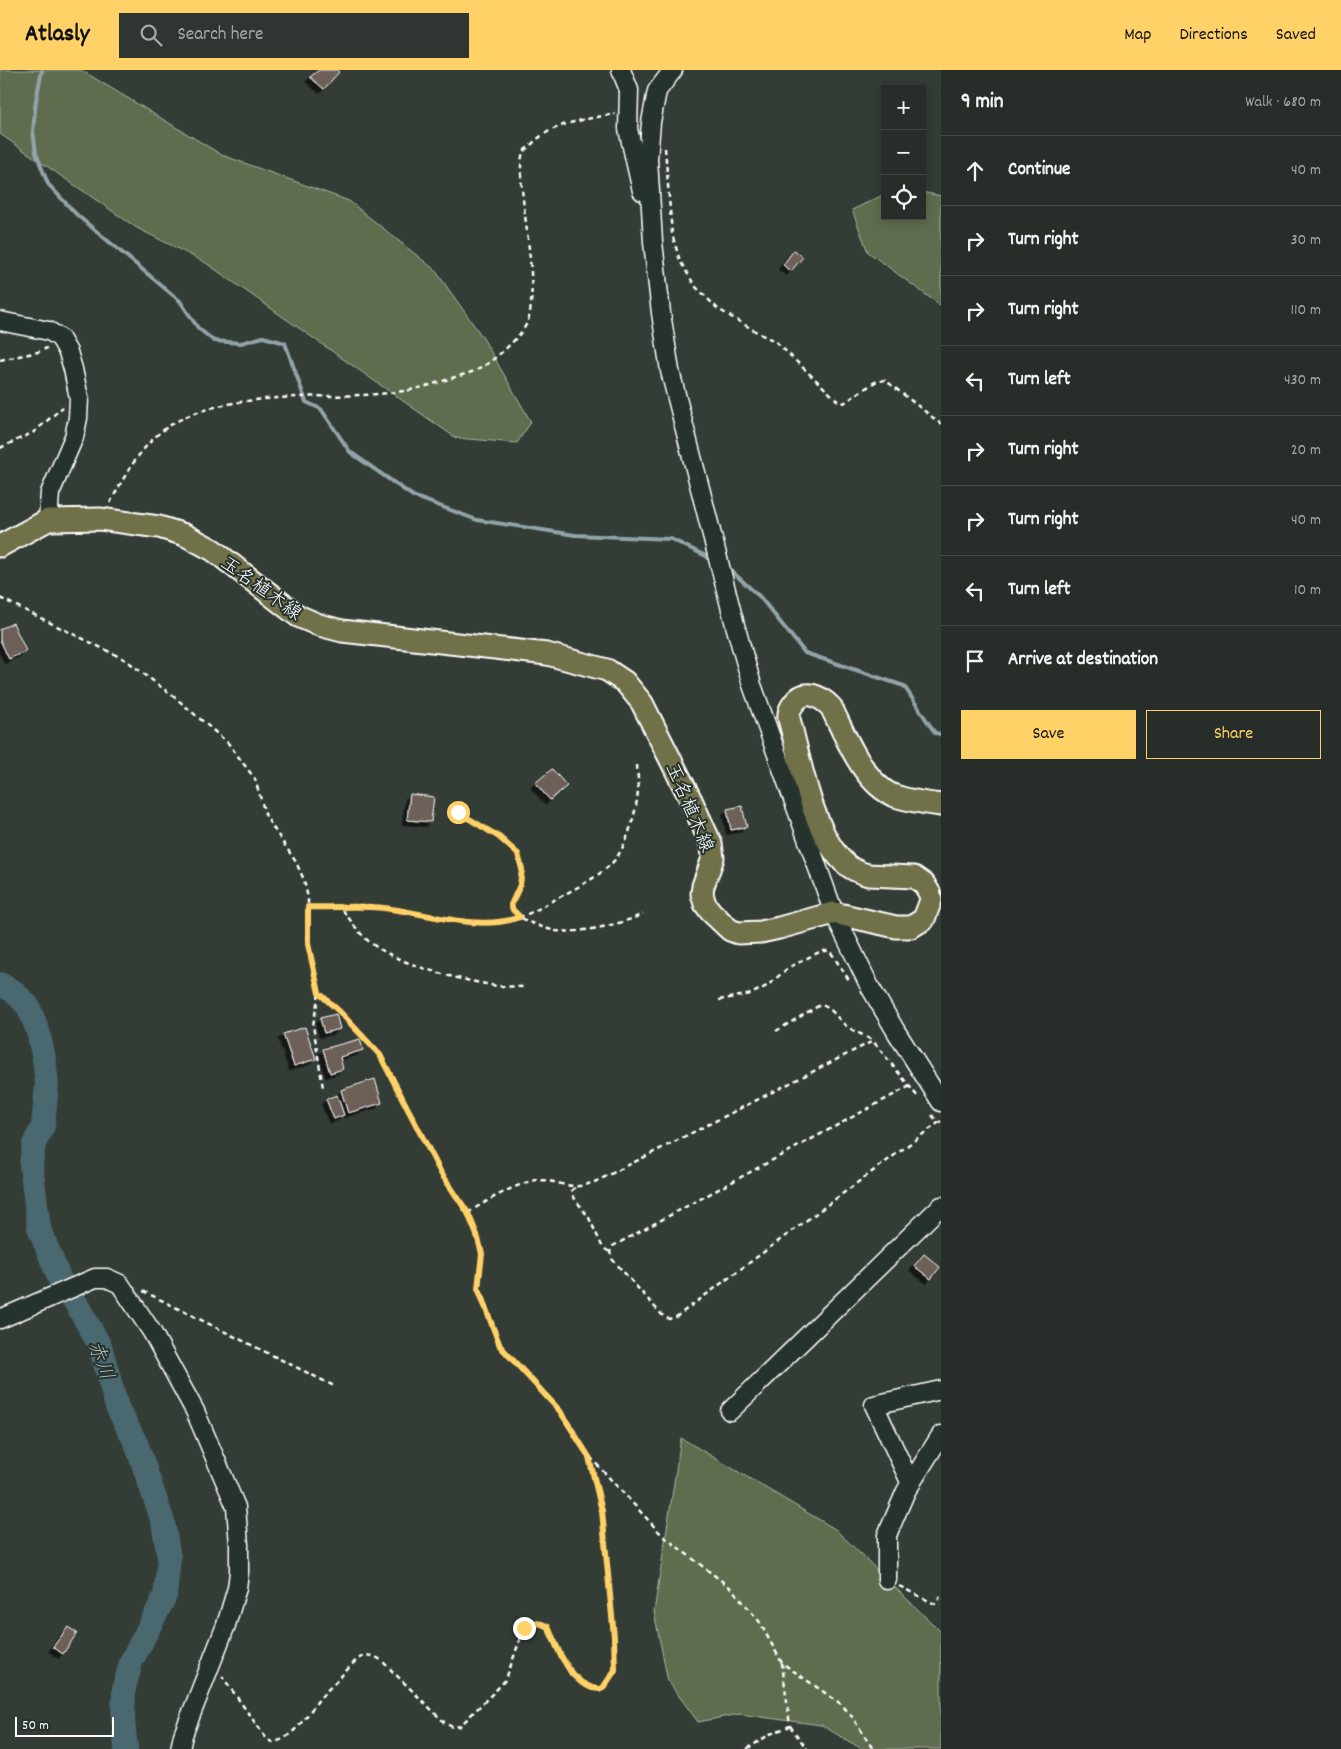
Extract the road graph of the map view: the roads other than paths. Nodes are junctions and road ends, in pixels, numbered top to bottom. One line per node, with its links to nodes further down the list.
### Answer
1 (621, 70): 3 (street)
2 (673, 70): 3 (street)
3 (653, 242): 8 (street)
4 (0, 321): 5 (street)
5 (48, 520): 6 (main road, 玉名植木線); 8 (main road, 玉名植木線)
6 (0, 546)
7 (941, 805): 8 (main road, 玉名植木線)
8 (834, 913): 9 (street)
9 (934, 1105)
10 (941, 1206): 13 (street)
11 (0, 1319): 17 (street)
12 (941, 1390): 15 (street)
13 (730, 1411)
14 (941, 1435): 15 (street)
15 (910, 1484): 16 (street)
16 (887, 1580)
17 (180, 1749)

